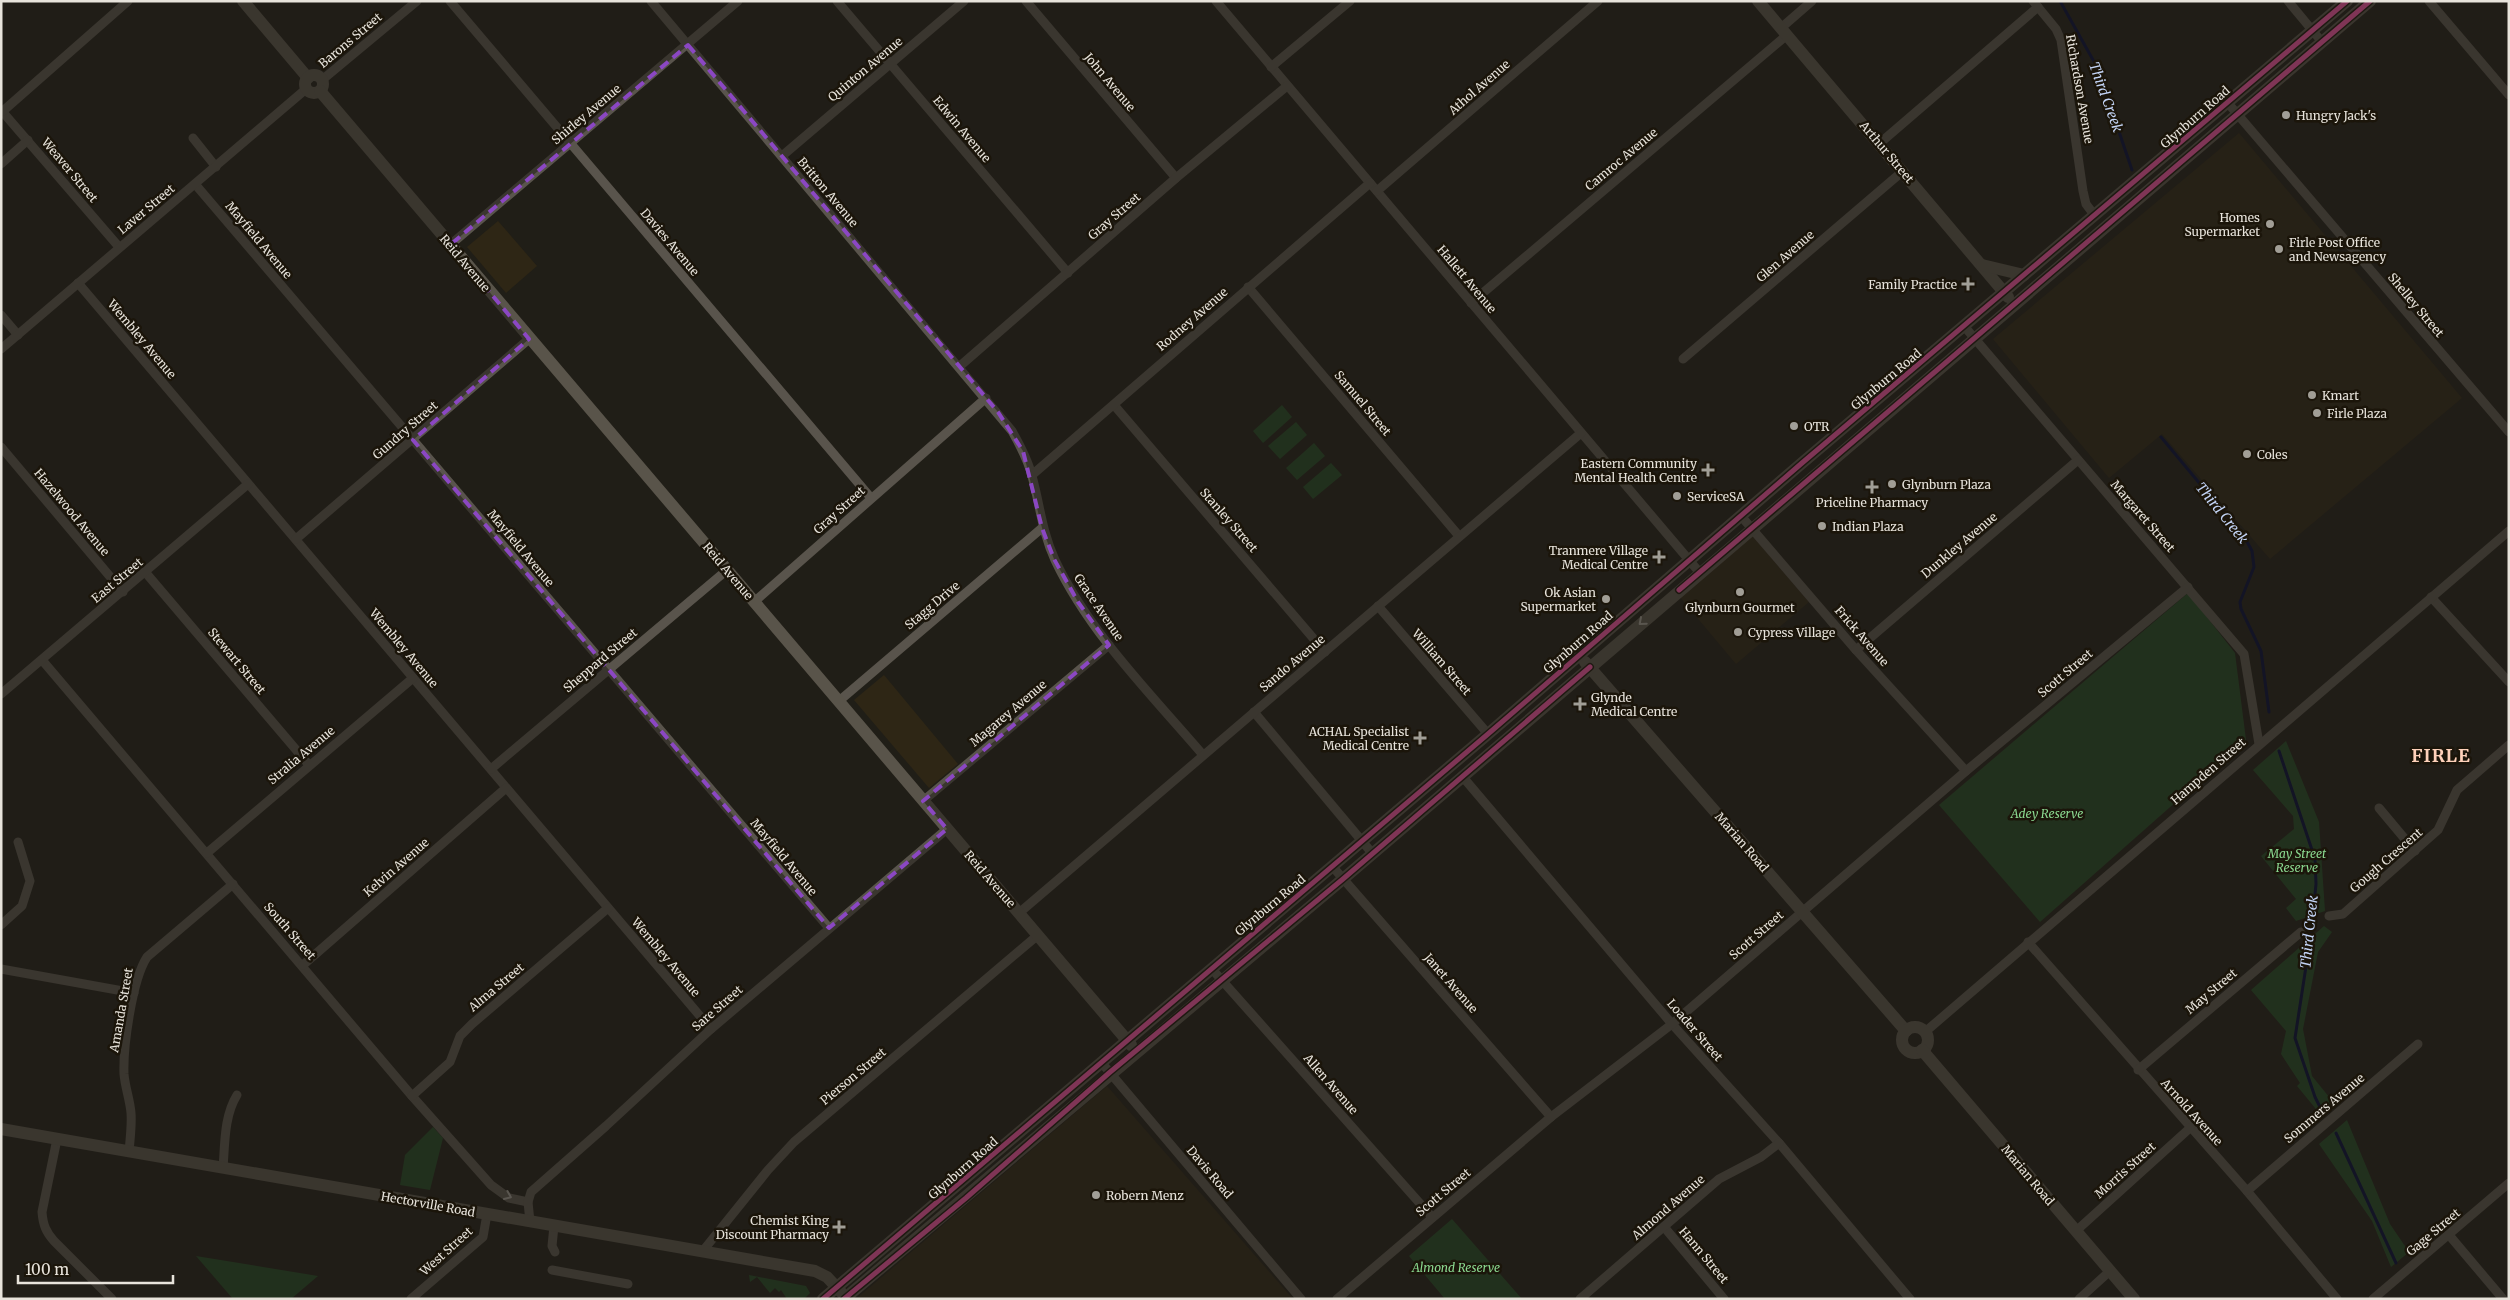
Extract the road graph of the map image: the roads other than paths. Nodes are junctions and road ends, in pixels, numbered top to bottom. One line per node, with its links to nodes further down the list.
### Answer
1 (128, 1): 31 (street)
2 (243, 1): 26 (main road)
3 (417, 1): 27 (street, Barons Street)
4 (450, 1): 36 (street, Davies Avenue)
5 (651, 1): 23 (street, Britton Avenue)
6 (738, 1): 23 (street, Shirley Avenue)
7 (837, 1): 24 (street, Edwin Avenue)
8 (964, 1): 24 (street, Quinton Avenue)
9 (1026, 1): 41 (street, John Avenue)
10 (1216, 1): 25 (street, Hallett Avenue)
11 (1350, 1): 25 (street)
12 (1598, 1): 44 (street, Athol Avenue)
13 (1758, 1): 21 (main road, Arthur Street)
14 (1812, 1): 21 (street, Camroc Avenue)
15 (2288, 1): 20 (street)
16 (2347, 1): 20 (main road, Glynburn Road)
17 (2370, 1): 22 (main road, Glynburn Road)
18 (2429, 1): 29 (street)
19 (2036, 4): 35 (street); 45 (street, Richardson Avenue)
20 (2312, 30): 22 (street); 30 (main road, Glynburn Road)
21 (1784, 31): 35 (main road, Arthur Street); 54 (street, Camroc Avenue)
22 (2322, 42): 32 (main road, Glynburn Road)
23 (688, 45): 36 (street, Shirley Avenue); 37 (street, Britton Avenue)
24 (890, 64): 37 (street, Quinton Avenue); 49 (street, Edwin Avenue)
25 (1271, 67): 28 (street, Hallett Avenue)
26 (308, 83): 27 (main road); 39 (street, Laver Street)
27 (321, 85): 46 (main road, Reid Avenue)
28 (1287, 86): 41 (street, Gray Street); 42 (street, Hallett Avenue)
29 (2509, 94)
30 (2227, 102): 32 (street, Shelley Street); 45 (main road, Glynburn Road)
31 (2, 110): 34 (street, Weaver Street)
32 (2238, 115): 55 (main road, Glynburn Road); 66 (street, Shelley Street)
33 (193, 138): 39 (street)
34 (28, 140): 38 (street); 47 (street, Weaver Street)
35 (1880, 143): 40 (main road, Arthur Street)
36 (570, 144): 46 (street, Shirley Avenue); 75 (street, Davies Avenue)
37 (782, 156): 63 (street, Britton Avenue)
38 (1, 164)
39 (216, 167): 43 (street, Laver Street)
40 (1903, 171): 48 (main road, Arthur Street); 62 (street, Glen Avenue)
41 (1176, 178): 49 (street, Gray Street)
42 (1370, 183): 44 (street, Hallett Avenue); 52 (street, Rodney Avenue)
43 (195, 184): 47 (street, Laver Street); 68 (street, Mayfield Avenue)
44 (1377, 192): 54 (street, Hallett Avenue)
45 (2095, 216): 50 (main road, Glynburn Road)
46 (450, 245): 60 (main road, Reid Avenue)
47 (119, 247): 51 (street, Laver Street)
48 (1982, 265): 50 (main road); 53 (main road, Arthur Street)
49 (1068, 273): 63 (street, Gray Street)
50 (2024, 275): 53 (main road, Glynburn Road)
51 (78, 283): 58 (street, Laver Street); 73 (street, Wembley Avenue)
52 (1248, 287): 65 (street, Rodney Avenue); 80 (street, Samuel Street)
53 (2004, 292): 55 (main road, Arthur Street); 57 (main road, Glynburn Road)
54 (1471, 303): 67 (street, Hallett Avenue)
55 (2015, 305): 59 (main road, Glynburn Road)
56 (1, 315): 58 (street)
57 (1964, 326): 59 (street, Margaret Street); 74 (main road, Glynburn Road)
58 (18, 334): 61 (street, Laver Street)
59 (1975, 338): 70 (street, Margaret Street); 72 (main road, Glynburn Road)
60 (529, 339): 68 (street, Gundry Street); 83 (main road, Reid Avenue)
61 (1, 349)
62 (1683, 359)
63 (960, 366): 64 (street, Britton Avenue)
64 (986, 398): 71 (street, Grace Avenue); 75 (street, Gray Street)
65 (1114, 405): 71 (street, Rodney Avenue); 93 (street, Stanley Street)
66 (2509, 432)
67 (1581, 433): 80 (street, Sando Avenue); 82 (street, Hallett Avenue)
68 (413, 440): 81 (street, Gundry Street); 97 (street, Mayfield Avenue)
69 (1, 447): 87 (street, Hazelwood Avenue)
70 (2078, 460): 86 (street, Margaret Street); 92 (street, Dunkley Avenue)
71 (1032, 475): 77 (street, Grace Avenue)
72 (1812, 476): 74 (main road); 78 (main road, Glynburn Road)
73 (248, 484): 81 (street, Wembley Avenue); 84 (street, East Street)
74 (1771, 489): 76 (main road, Glynburn Road)
75 (871, 498): 89 (street, Gray Street)
76 (1741, 516): 78 (street, Frick Avenue); 82 (main road, Glynburn Road)
77 (1042, 528): 91 (street, Grace Avenue); 101 (street, Stagg Drive)
78 (1752, 528): 85 (main road, Glynburn Road); 92 (street, Frick Avenue)
79 (2509, 531): 88 (street, Hampden Street)
80 (1459, 536): 90 (street, Sando Avenue)
81 (296, 539): 98 (street, Wembley Avenue)
82 (1689, 560): 85 (street, Hallett Avenue); 94 (main road, Glynburn Road)
83 (727, 570): 89 (main road, Reid Avenue); 97 (street, Sheppard Street)
84 (146, 573): 87 (street, East Street); 107 (street, Stewart Street)
85 (1700, 573): 96 (main road, Glynburn Road, one-way to 96)
86 (2188, 587): 104 (street, Margaret Street); 109 (street, Scott Street)
87 (123, 592): 95 (street, East Street)
88 (2431, 596): 99 (street); 104 (street, Hampden Street)
89 (754, 602): 101 (main road, Reid Avenue)
90 (1378, 606): 93 (street, Sando Avenue); 103 (street, William Street)
91 (1109, 645): 106 (street, Grace Avenue); 112 (street, Magarey Avenue)
92 (1856, 650): 109 (street, Frick Avenue)
93 (1325, 652): 102 (street, Sando Avenue)
94 (1579, 654): 96 (main road, Marian Road); 103 (main road, Glynburn Road)
95 (42, 660): 100 (street, East Street); 118 (street, South Street)
96 (1590, 667): 110 (main road, Glynburn Road); 125 (main road, Marian Road)
97 (608, 669): 108 (street, Sheppard Street); 128 (street, Mayfield Avenue)
98 (413, 678): 107 (street, Stralia Avenue); 108 (street, Wembley Avenue)
99 (2509, 682)
100 (1, 694)
101 (839, 701): 112 (main road, Reid Avenue)
102 (1254, 712): 106 (street, Sando Avenue); 115 (street)
103 (1488, 734): 115 (main road, Glynburn Road)
104 (2259, 744): 131 (street, Hampden Street)
105 (2509, 746): 117 (street, Gough Crescent)
106 (1204, 755): 124 (street, Sando Avenue)
107 (309, 765): 118 (street, Stralia Avenue)
108 (491, 769): 111 (street, Wembley Avenue)
109 (1966, 771): 125 (street, Scott Street)
110 (1462, 776): 119 (main road, Glynburn Road); 137 (street, Loader Street)
111 (506, 788): 123 (street, Wembley Avenue); 132 (street, Kelvin Avenue)
112 (923, 801): 114 (main road, Reid Avenue)
113 (2379, 808): 117 (street)
114 (947, 829): 124 (main road, Reid Avenue); 128 (street, Sare Street)
115 (1361, 840): 119 (street); 120 (main road, Glynburn Road)
116 (18, 842): 127 (street)
117 (2415, 851): 126 (street, Gough Crescent)
118 (207, 853): 122 (street, South Street)
119 (1372, 853): 121 (main road, Glynburn Road)
120 (1332, 866): 121 (street, Janet Avenue); 133 (main road, Glynburn Road)
121 (1343, 879): 135 (main road, Glynburn Road); 150 (street, Janet Avenue)
122 (233, 884): 132 (street, South Street); 136 (street, Amanda Street)
123 (608, 908): 138 (street, Wembley Avenue); 149 (street, Alma Street)
124 (1019, 912): 130 (main road, Reid Avenue)
125 (1803, 912): 137 (street, Scott Street); 139 (main road, Marian Road)
126 (2329, 916)
127 (1, 925)
128 (829, 928): 138 (street, Sare Street)
129 (2301, 932): 146 (street, May Street)
130 (1038, 935): 141 (main road, Reid Avenue); 166 (street, Pierson Street)
131 (2028, 942): 140 (street, Hampden Street); 146 (street, Arnold Avenue)
132 (303, 965): 149 (street, South Street)
133 (1211, 968): 135 (street, Allen Avenue); 141 (main road, Glynburn Road)
134 (1, 969): 136 (street)
135 (1222, 980): 144 (main road, Glynburn Road); 161 (street, Allen Avenue)
136 (134, 993): 155 (street, Amanda Street)
137 (1672, 1024): 150 (street, Scott Street); 154 (street, Loader Street)
138 (711, 1029): 159 (street, Sare Street)
139 (1906, 1031): 140 (main road); 143 (main road)
140 (1925, 1032): 143 (main road)
141 (1127, 1039): 144 (main road, Reid Avenue); 145 (main road, Glynburn Road)
142 (2418, 1044): 158 (street, Sommers Avenue)
143 (1922, 1050): 164 (main road, Marian Road)
144 (1136, 1051): 147 (main road, Glynburn Road)
145 (1101, 1062): 147 (street, Davis Road); 170 (main road, Glynburn Road)
146 (2138, 1070): 151 (street, Arnold Avenue)
147 (1109, 1073): 171 (main road, Glynburn Road); 175 (street, Davis Road)
148 (237, 1095): 156 (street)
149 (412, 1096): 159 (street, South Street, one-way to 159)
150 (1551, 1117): 161 (street, Scott Street)
151 (2190, 1128): 158 (street, Arnold Avenue); 164 (street, Morris Street)
152 (1, 1129): 153 (main road, Hectorville Road)
153 (57, 1139): 155 (main road, Hectorville Road); 172 (street)
154 (1779, 1143): 163 (street, Almond Avenue); 179 (street, Loader Street)
155 (129, 1152): 156 (main road, Hectorville Road)
156 (222, 1168): 160 (main road, Hectorville Road)
157 (2509, 1184): 165 (street, Gage Street)
158 (2246, 1190): 182 (street, Arnold Avenue)
159 (528, 1202): 162 (street)
160 (487, 1214): 162 (main road, Hectorville Road); 173 (street, West Street)
161 (1432, 1218): 176 (street, Scott Street)
162 (530, 1222): 166 (main road, Hectorville Road)
163 (1665, 1228): 177 (street, Almond Avenue); 178 (street, Hann Street)
164 (2076, 1231): 168 (main road, Marian Road)
165 (2449, 1235): 183 (street, Gage Street); 184 (street)
166 (702, 1252): 170 (main road, Hectorville Road)
167 (552, 1270): 169 (street)
168 (2110, 1271): 180 (street); 181 (main road, Marian Road)
169 (628, 1284)
170 (837, 1287): 171 (main road, Hectorville Road); 174 (main road, Glynburn Road)
171 (845, 1298)
172 (112, 1299)
173 (410, 1299)
174 (823, 1299)
175 (1302, 1299)
176 (1337, 1299)
177 (1580, 1299)
178 (1724, 1299)
179 (1910, 1299)
180 (2079, 1299)
181 (2134, 1299)
182 (2337, 1299)
183 (2374, 1299)
184 (2504, 1299)

